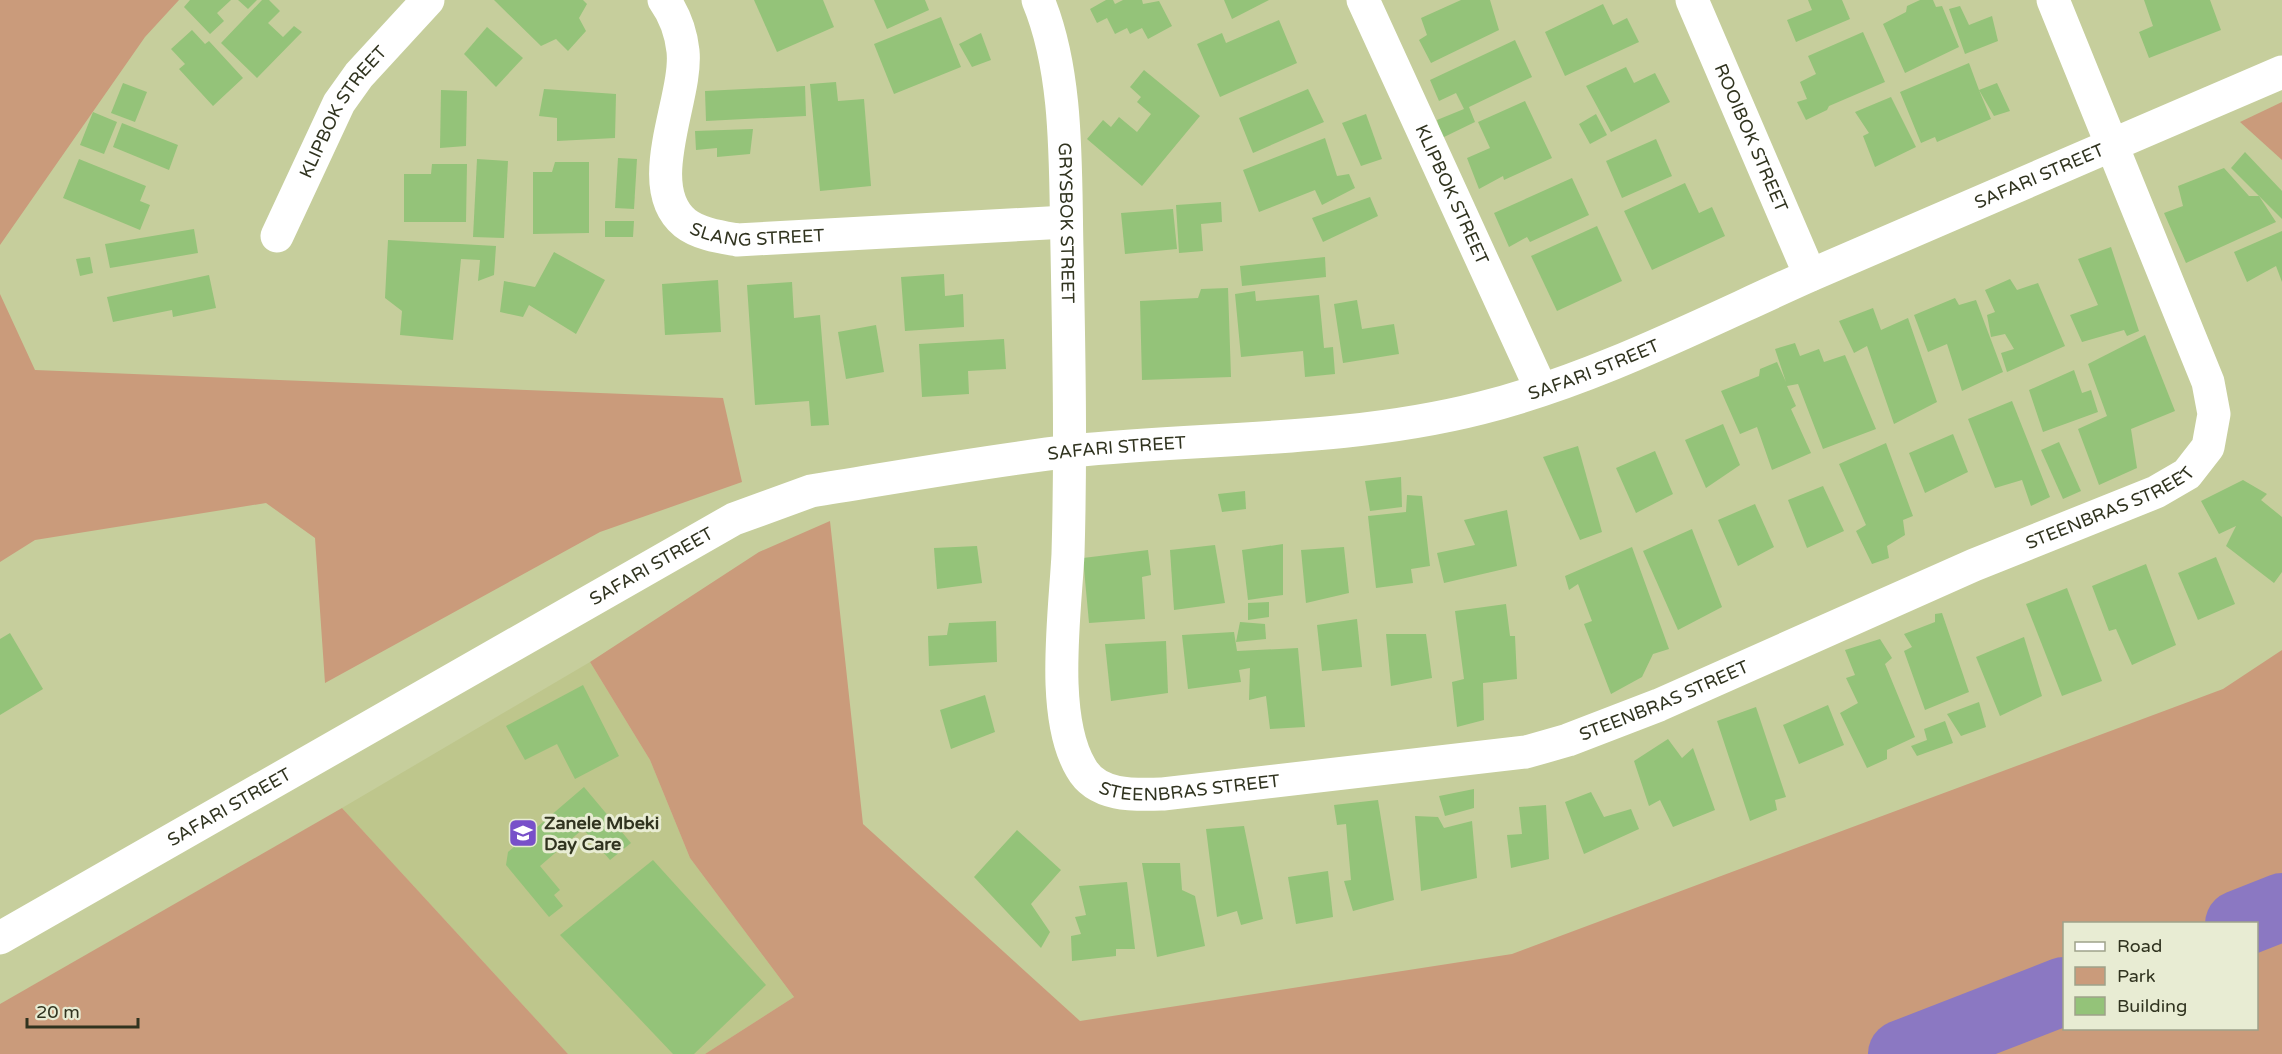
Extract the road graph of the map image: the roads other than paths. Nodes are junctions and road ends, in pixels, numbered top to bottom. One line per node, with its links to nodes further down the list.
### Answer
1 (428, 0): 10 (street, KLIPBOK STREET)
2 (664, 0): 9 (street, SLANG STREET)
3 (1038, 0): 9 (street, GRYSBOK STREET)
4 (1363, 0): 12 (street, KLIPBOK STREET)
5 (1692, 0): 11 (street, ROOIBOK STREET)
6 (2053, 0): 8 (street)
7 (2282, 72): 8 (street, SAFARI STREET)
8 (2112, 145): 11 (street, SAFARI STREET); 13 (street, STEENBRAS STREET)
9 (1066, 222): 13 (street, GRYSBOK STREET)
10 (278, 236)
11 (1810, 275): 12 (street, SAFARI STREET)
12 (1541, 389): 13 (street, SAFARI STREET)
13 (1071, 451): 14 (street, SAFARI STREET)
14 (0, 938)

